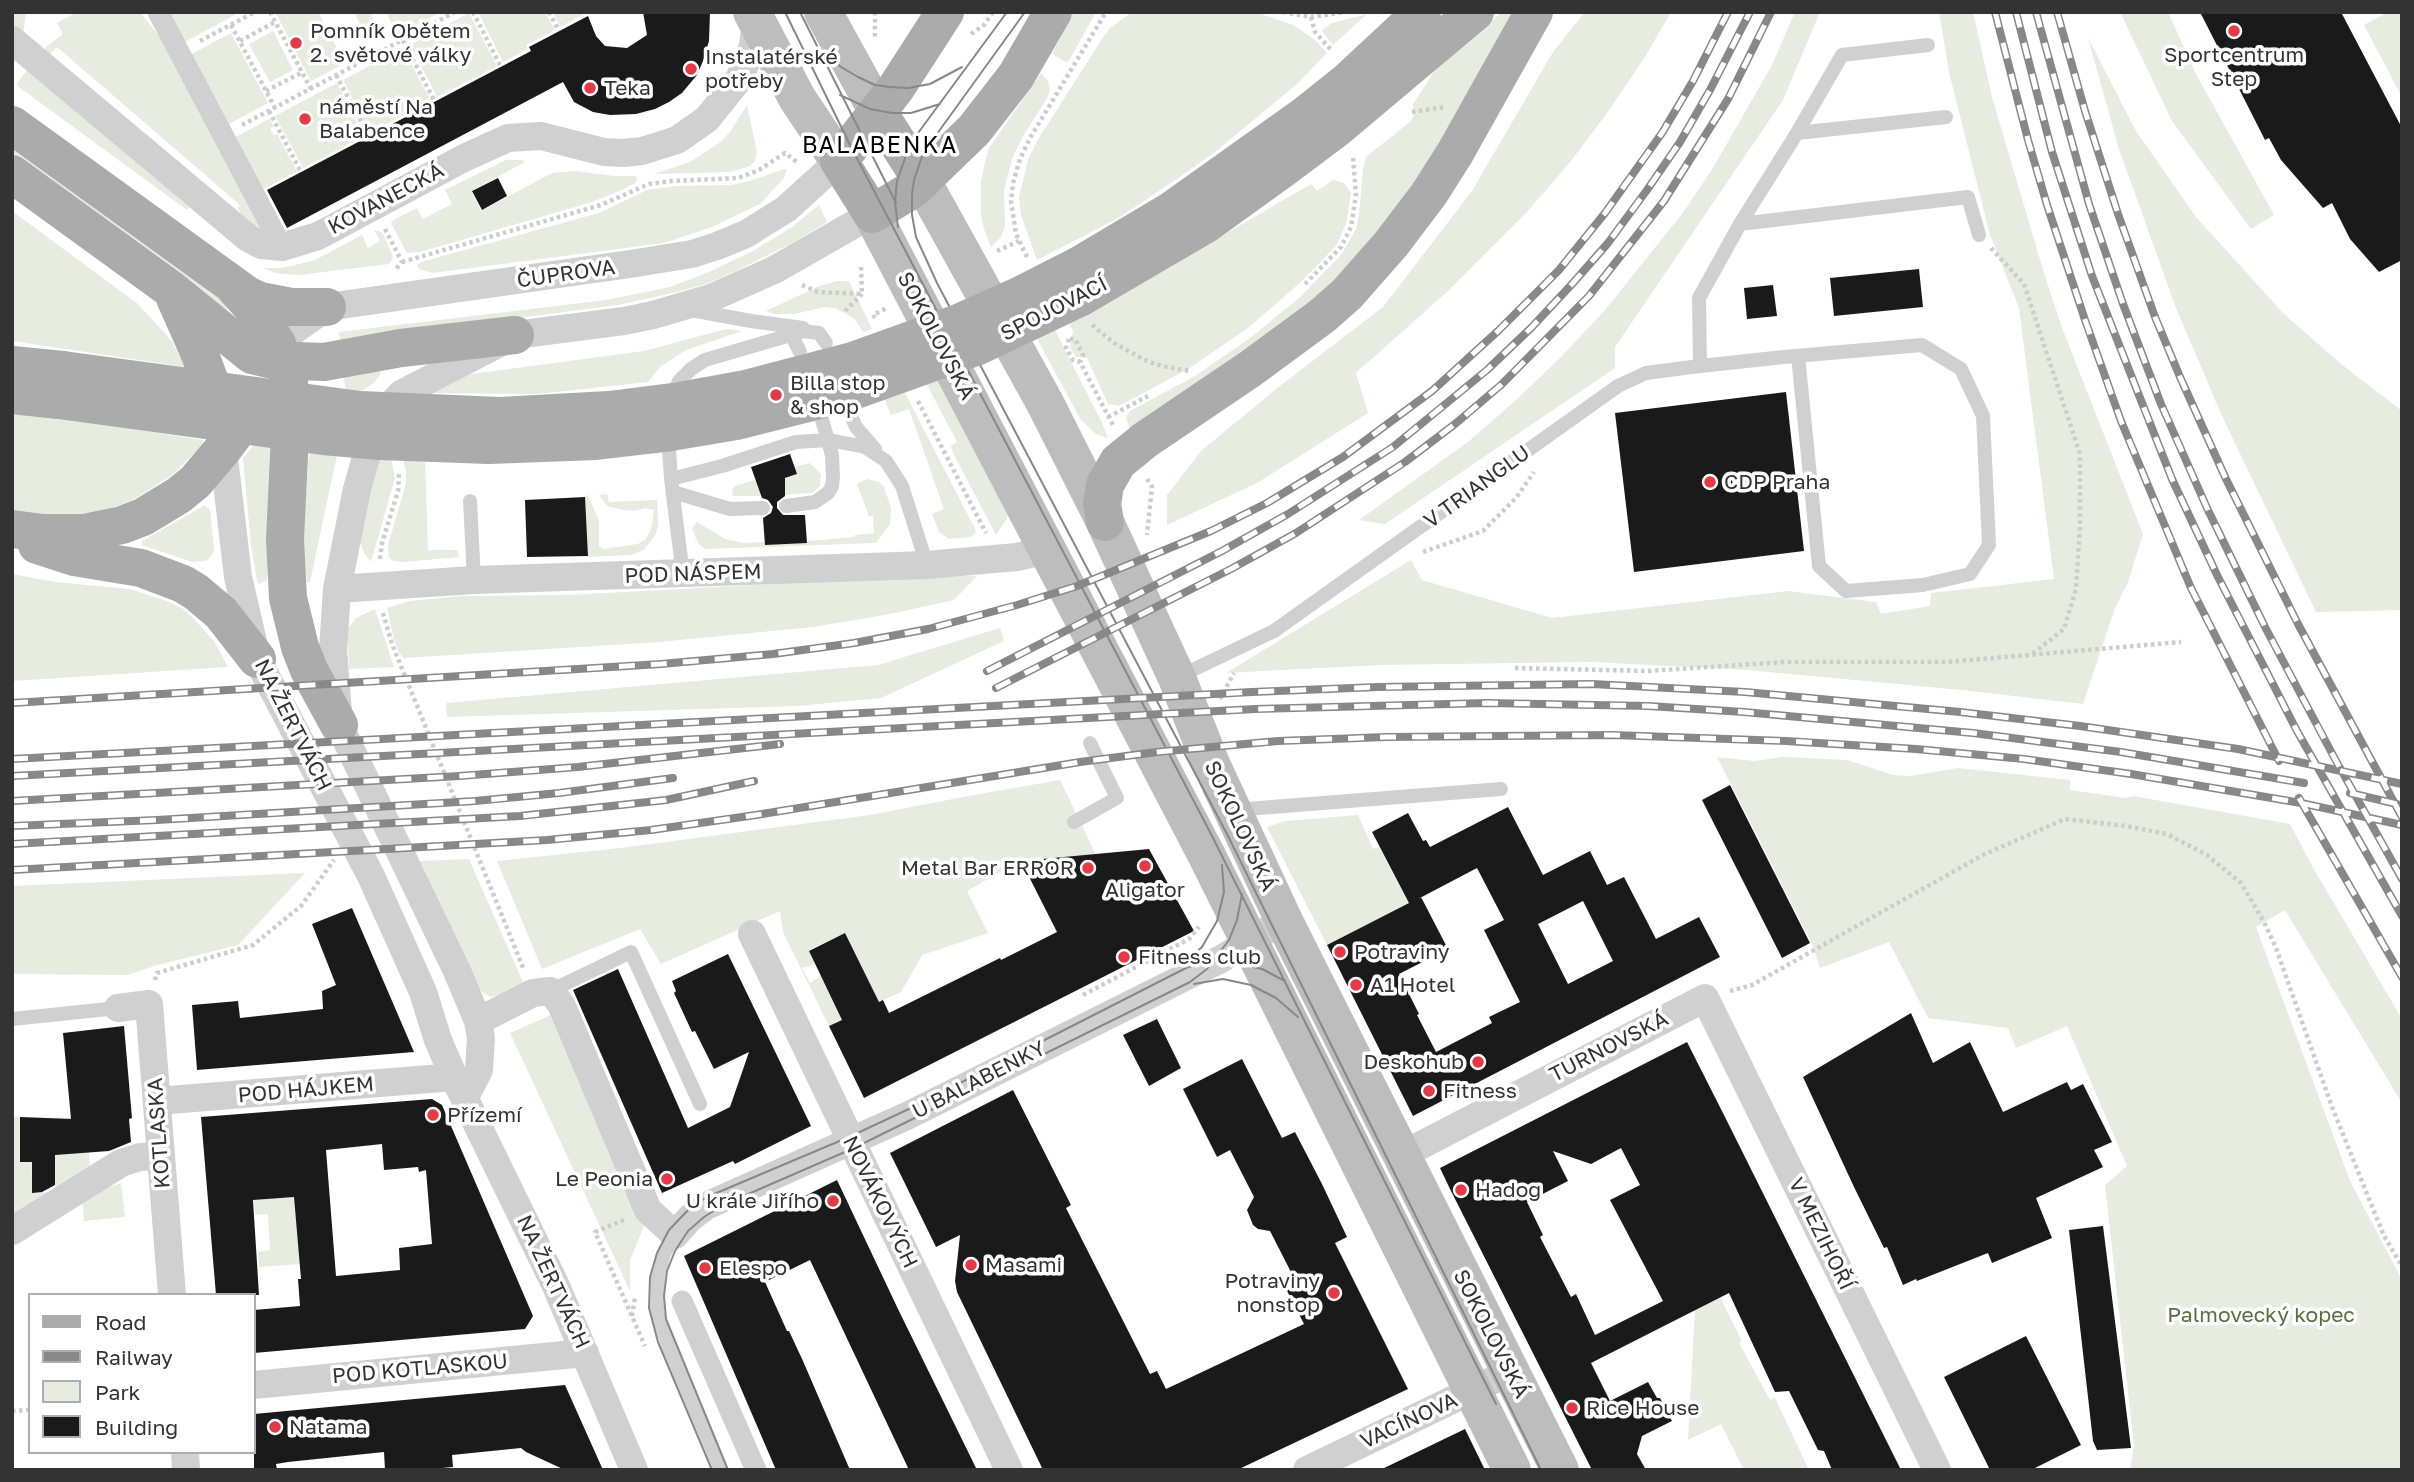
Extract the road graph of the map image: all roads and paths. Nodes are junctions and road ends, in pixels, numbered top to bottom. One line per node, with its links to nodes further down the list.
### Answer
1 (158, 12): 26 (street)
2 (255, 12): 19 (path)
3 (270, 12): 18 (path)
4 (455, 12): 22 (path)
5 (474, 12): 28 (path)
6 (549, 12): 21 (path)
7 (822, 12): 36 (main road)
8 (993, 12): 20 (path)
9 (1053, 12): 47 (main road)
10 (1106, 12): 52 (path)
11 (1283, 12): 17 (path)
12 (1345, 12): 17 (path)
13 (1422, 12): 60 (main road, SPOJOVACÍ)
14 (1475, 12): 60 (main road, SPOJOVACÍ)
15 (1534, 12): 95 (main road)
16 (754, 17): 44 (main road); 48 (street, KOVANECKÁ)
17 (1311, 17): 27 (path)
18 (275, 22): 23 (path); 29 (path)
19 (231, 25): 23 (path); 26 (path)
20 (956, 26): 36 (main road)
21 (559, 31)
22 (403, 40): 30 (path); 33 (path)
23 (240, 41): 32 (path)
24 (18, 44): 53 (street)
25 (1928, 45): 39 (lane)
26 (179, 52): 40 (street)
27 (1333, 52)
28 (501, 67)
29 (303, 72): 31 (path); 32 (path)
30 (336, 75): 31 (path); 41 (path)
31 (311, 89): 34 (path)
32 (266, 91): 34 (path)
33 (435, 102)
34 (275, 108): 35 (path)
35 (269, 111): 40 (path); 45 (path)
36 (878, 111): 44 (main road); 47 (main road)
37 (1946, 117): 39 (lane)
38 (12, 125): 57 (main road)
39 (1797, 133): 50 (lane)
40 (223, 135): 53 (street)
41 (369, 136)
42 (785, 153): 54 (path)
43 (1353, 157): 59 (path)
44 (838, 161): 49 (main road); 61 (street, ČUPROVA)
45 (301, 172)
46 (12, 174): 58 (main road)
47 (922, 181): 49 (main road); 95 (main road, SOKOLOVSKÁ)
48 (373, 206): 53 (street, KOVANECKÁ); 54 (path)
49 (872, 214): 55 (street); 98 (main road, SOKOLOVSKÁ)
50 (1740, 224): 51 (lane); 78 (lane)
51 (1979, 235): 107 (path)
52 (1018, 241)
53 (282, 247)
54 (402, 262): 56 (path)
55 (771, 272): 62 (street); 63 (path)
56 (392, 273)
57 (234, 287): 61 (main road); 75 (main road)
58 (169, 288): 75 (main road); 87 (main road)
59 (1300, 289)
60 (1080, 293): 79 (path); 80 (main road, SPOJOVACÍ, bridge)
61 (327, 307): 75 (street, ČUPROVA)
62 (682, 308): 65 (lane); 69 (street)
63 (845, 311)
64 (873, 315): 66 (path)
65 (764, 323): 67 (lane); 68 (lane)
66 (880, 327)
67 (814, 331): 68 (lane); 71 (lane)
68 (791, 334): 73 (lane); 91 (lane)
69 (515, 335): 75 (main road); 105 (street, NA ŽERTVÁCH)
70 (1069, 339): 76 (path)
71 (827, 342)
72 (1066, 348): 76 (path)
73 (800, 352)
74 (1798, 356): 74 (lane, V TRIANGLU); 78 (lane, V TRIANGLU)
75 (278, 360): 87 (main road); 111 (main road)
76 (1080, 362): 81 (path)
77 (12, 365): 80 (main road)
78 (1700, 366): 110 (lane, V TRIANGLU)
79 (1186, 376)
80 (61, 385): 82 (main road)
81 (1155, 393)
82 (12, 395)
83 (918, 401): 100 (path)
84 (847, 407): 88 (lane)
85 (821, 416): 86 (lane)
86 (829, 440): 88 (lane); 91 (lane); 93 (lane)
87 (223, 449): 96 (main road); 108 (street, NA ŽERTVÁCH)
88 (886, 461): 101 (lane)
89 (398, 468): 104 (path)
90 (1535, 471): 99 (path)
91 (672, 485): 94 (lane); 102 (lane)
92 (470, 501): 103 (lane)
93 (786, 506)
94 (763, 508)
95 (1105, 522): 110 (main road, SOKOLOVSKÁ)
96 (12, 529)
97 (12, 536): 108 (main road)
98 (1047, 550): 100 (street, POD NÁSPEM); 120 (main road, SOKOLOVSKÁ)
99 (1419, 553)
100 (1001, 559): 101 (street, POD NÁSPEM)
101 (928, 565): 102 (street, POD NÁSPEM)
102 (683, 575): 103 (street, POD NÁSPEM)
103 (474, 580): 104 (street, POD NÁSPEM)
104 (380, 587): 105 (street, POD NÁSPEM); 121 (path)
105 (337, 589): 111 (street, NA ŽERTVÁCH)
106 (2181, 642): 107 (path)
107 (2030, 656): 109 (path)
108 (257, 659): 128 (street, NA ŽERTVÁCH)
109 (1515, 668)
110 (1177, 678): 114 (main road, SOKOLOVSKÁ)
111 (339, 725): 127 (street)
112 (1090, 743): 115 (lane)
113 (1501, 789): 114 (lane)
114 (1233, 811): 117 (main road, SOKOLOVSKÁ)
115 (1074, 822)
116 (334, 859): 124 (path)
117 (1284, 921): 120 (street, U BALABENKY); 133 (main road, SOKOLOVSKÁ)
118 (1199, 927): 122 (path)
119 (752, 934): 131 (street, NOVÁKOVÝCH)
120 (1236, 950): 131 (street, U BALABENKY); 144 (main road, SOKOLOVSKÁ)
121 (542, 992): 127 (street); 130 (lane); 135 (street)
122 (1082, 995)
123 (1706, 998): 133 (street, TURNOVSKÁ); 136 (path); 152 (street, V MEZIHOŘÍ)
124 (149, 1004): 125 (street); 129 (street, KOTLASKA)
125 (118, 1008): 126 (lane)
126 (12, 1019)
127 (478, 1021): 128 (street)
128 (460, 1087): 129 (street, POD HÁJKEM); 141 (street, NA ŽERTVÁCH)
129 (157, 1101): 132 (street, KOTLASKA)
130 (700, 1104)
131 (851, 1142): 135 (street, U BALABENKY); 148 (street, NOVÁKOVÝCH)
132 (160, 1156): 134 (street); 138 (street, KOTLASKA)
133 (1402, 1156): 142 (main road, SOKOLOVSKÁ)
134 (12, 1231)
135 (675, 1236): 146 (lane)
136 (2402, 1266)
137 (636, 1289): 140 (path)
138 (172, 1293)
139 (682, 1301): 147 (street)
140 (632, 1317)
141 (585, 1353): 143 (street, POD KOTLASKOU); 145 (street, NA ŽERTVÁCH)
142 (1510, 1372): 144 (street, VACÍNOVA); 151 (main road, SOKOLOVSKÁ)
143 (256, 1385)
144 (1472, 1391): 149 (street, VACÍNOVA); 150 (main road, SOKOLOVSKÁ)
145 (634, 1470)
146 (721, 1470)
147 (756, 1470)
148 (1009, 1470)
149 (1307, 1470)
150 (1512, 1470)
151 (1560, 1470)
152 (1937, 1470)

